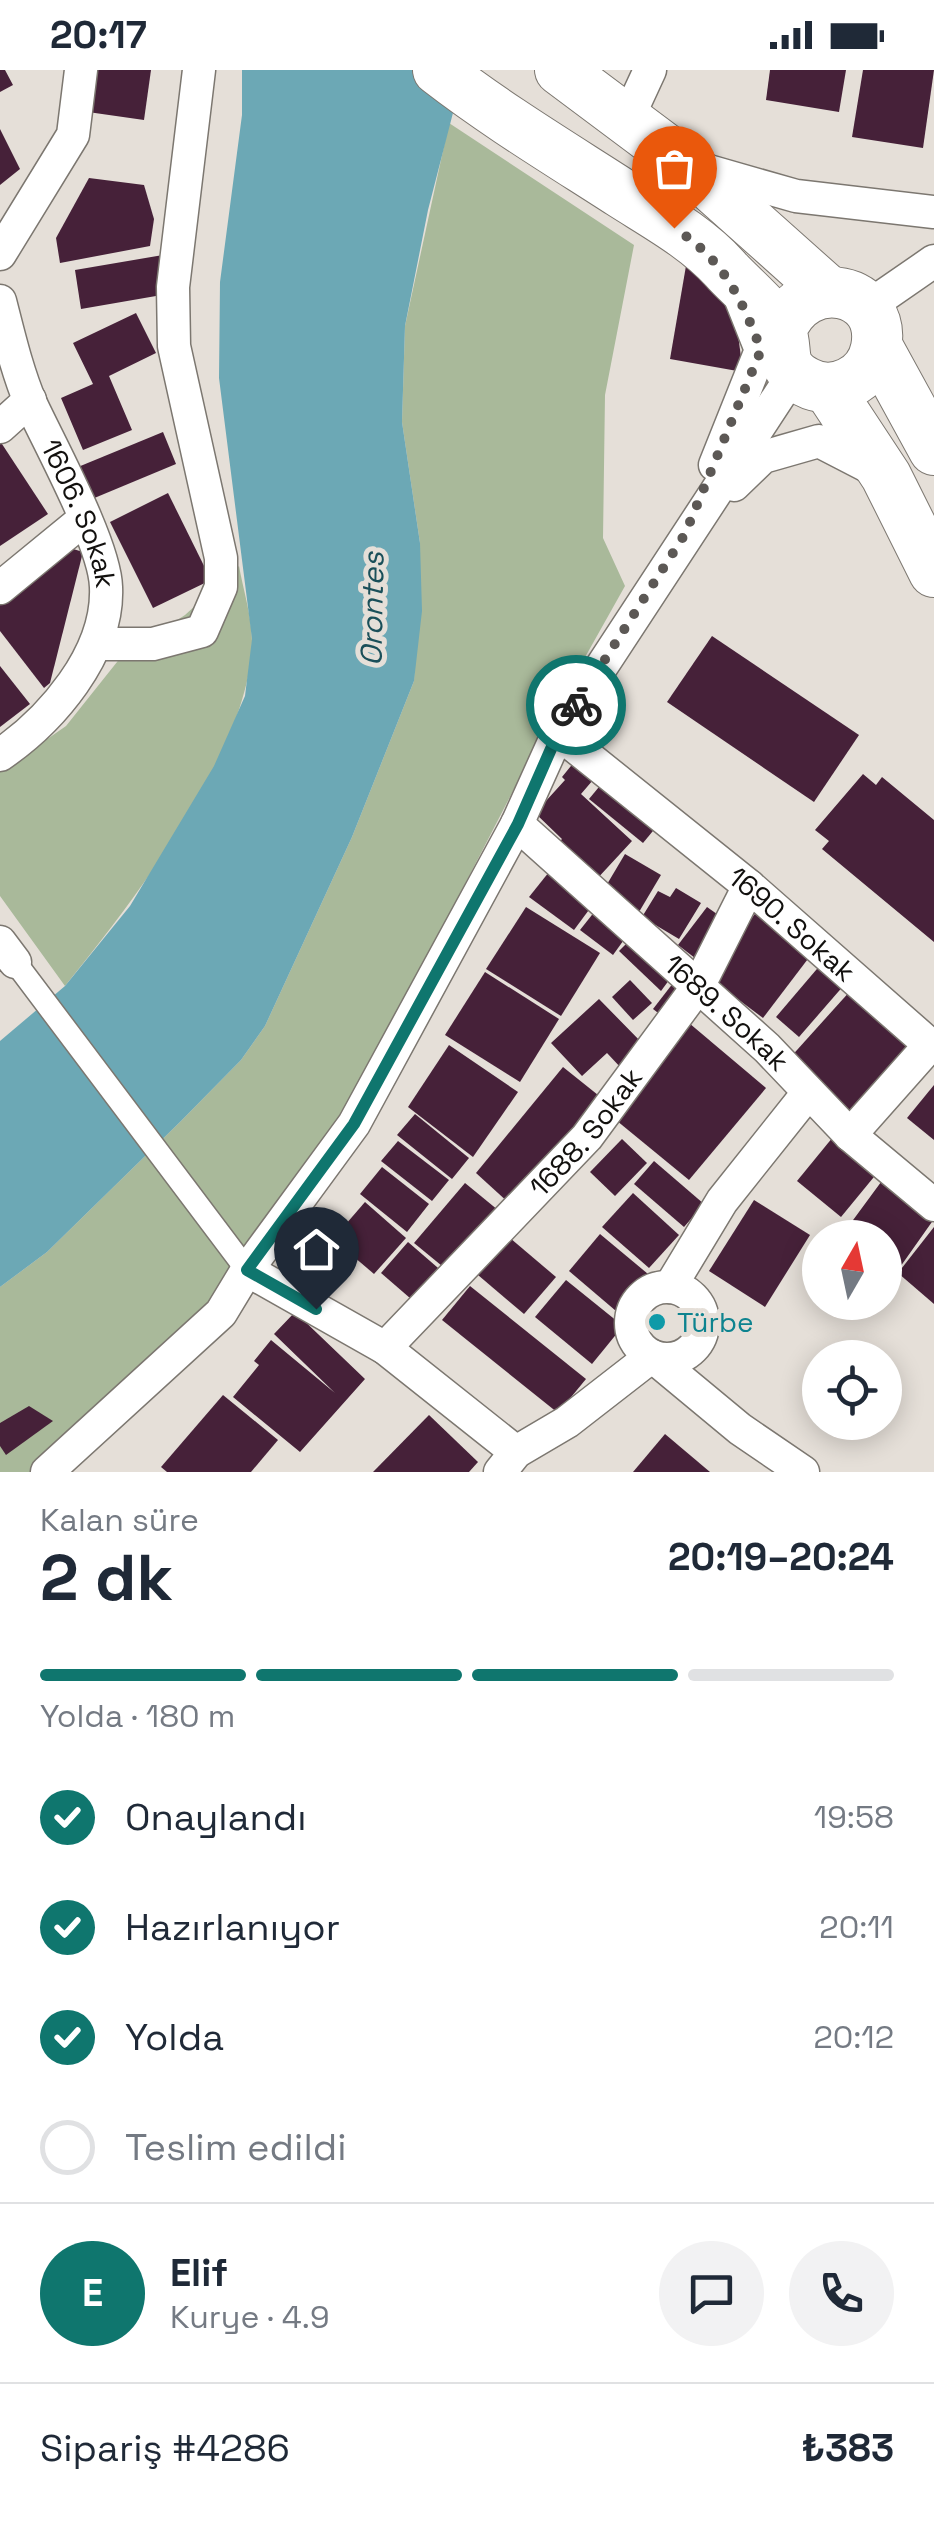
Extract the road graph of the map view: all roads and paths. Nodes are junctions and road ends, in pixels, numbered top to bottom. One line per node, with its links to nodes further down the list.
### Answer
1 (81, 70): 10 (street)
2 (199, 70): 23 (street)
3 (438, 70): 9 (main road)
4 (560, 70): 6 (main road)
5 (650, 70): 6 (street)
6 (626, 122): 7 (main road)
7 (686, 164): 8 (street); 13 (main road)
8 (934, 212)
9 (706, 248): 14 (main road); 20 (street)
10 (0, 254)
11 (934, 261): 13 (street)
12 (0, 302): 15 (street, 1606. Sokak)
13 (857, 315): 14 (main road); 14 (main road); 17 (main road)
14 (801, 364): 18 (main road); 20 (street)
15 (30, 400): 16 (street); 19 (street, 1606. Sokak)
16 (0, 427)
17 (934, 448)
18 (886, 476): 20 (street); 21 (main road)
19 (83, 520): 22 (street); 23 (street, 1606. Sokak)
20 (685, 534): 24 (street)
21 (934, 572)
22 (0, 588)
23 (98, 644): 25 (street, 1606. Sokak)
24 (558, 733): 26 (street); 27 (street, 1690. Sokak)
25 (0, 756)
26 (518, 824): 29 (street, 1689. Sokak); 33 (street)
27 (749, 886): 29 (street, 1688. Sokak); 31 (street, 1690. Sokak)
28 (7, 952): 33 (street)
29 (699, 986): 30 (street, 1689. Sokak); 35 (street, 1688. Sokak)
30 (808, 1093): 31 (street, 1689. Sokak); 34 (street)
31 (850, 1135): 32 (street, 1689. Sokak)
32 (934, 1205)
33 (247, 1270): 35 (street); 38 (street)
34 (670, 1287): 36 (street); 36 (street)
35 (385, 1348): 37 (street)
36 (652, 1356): 37 (street); 39 (street)
37 (508, 1462)
38 (46, 1472)
39 (803, 1472)

